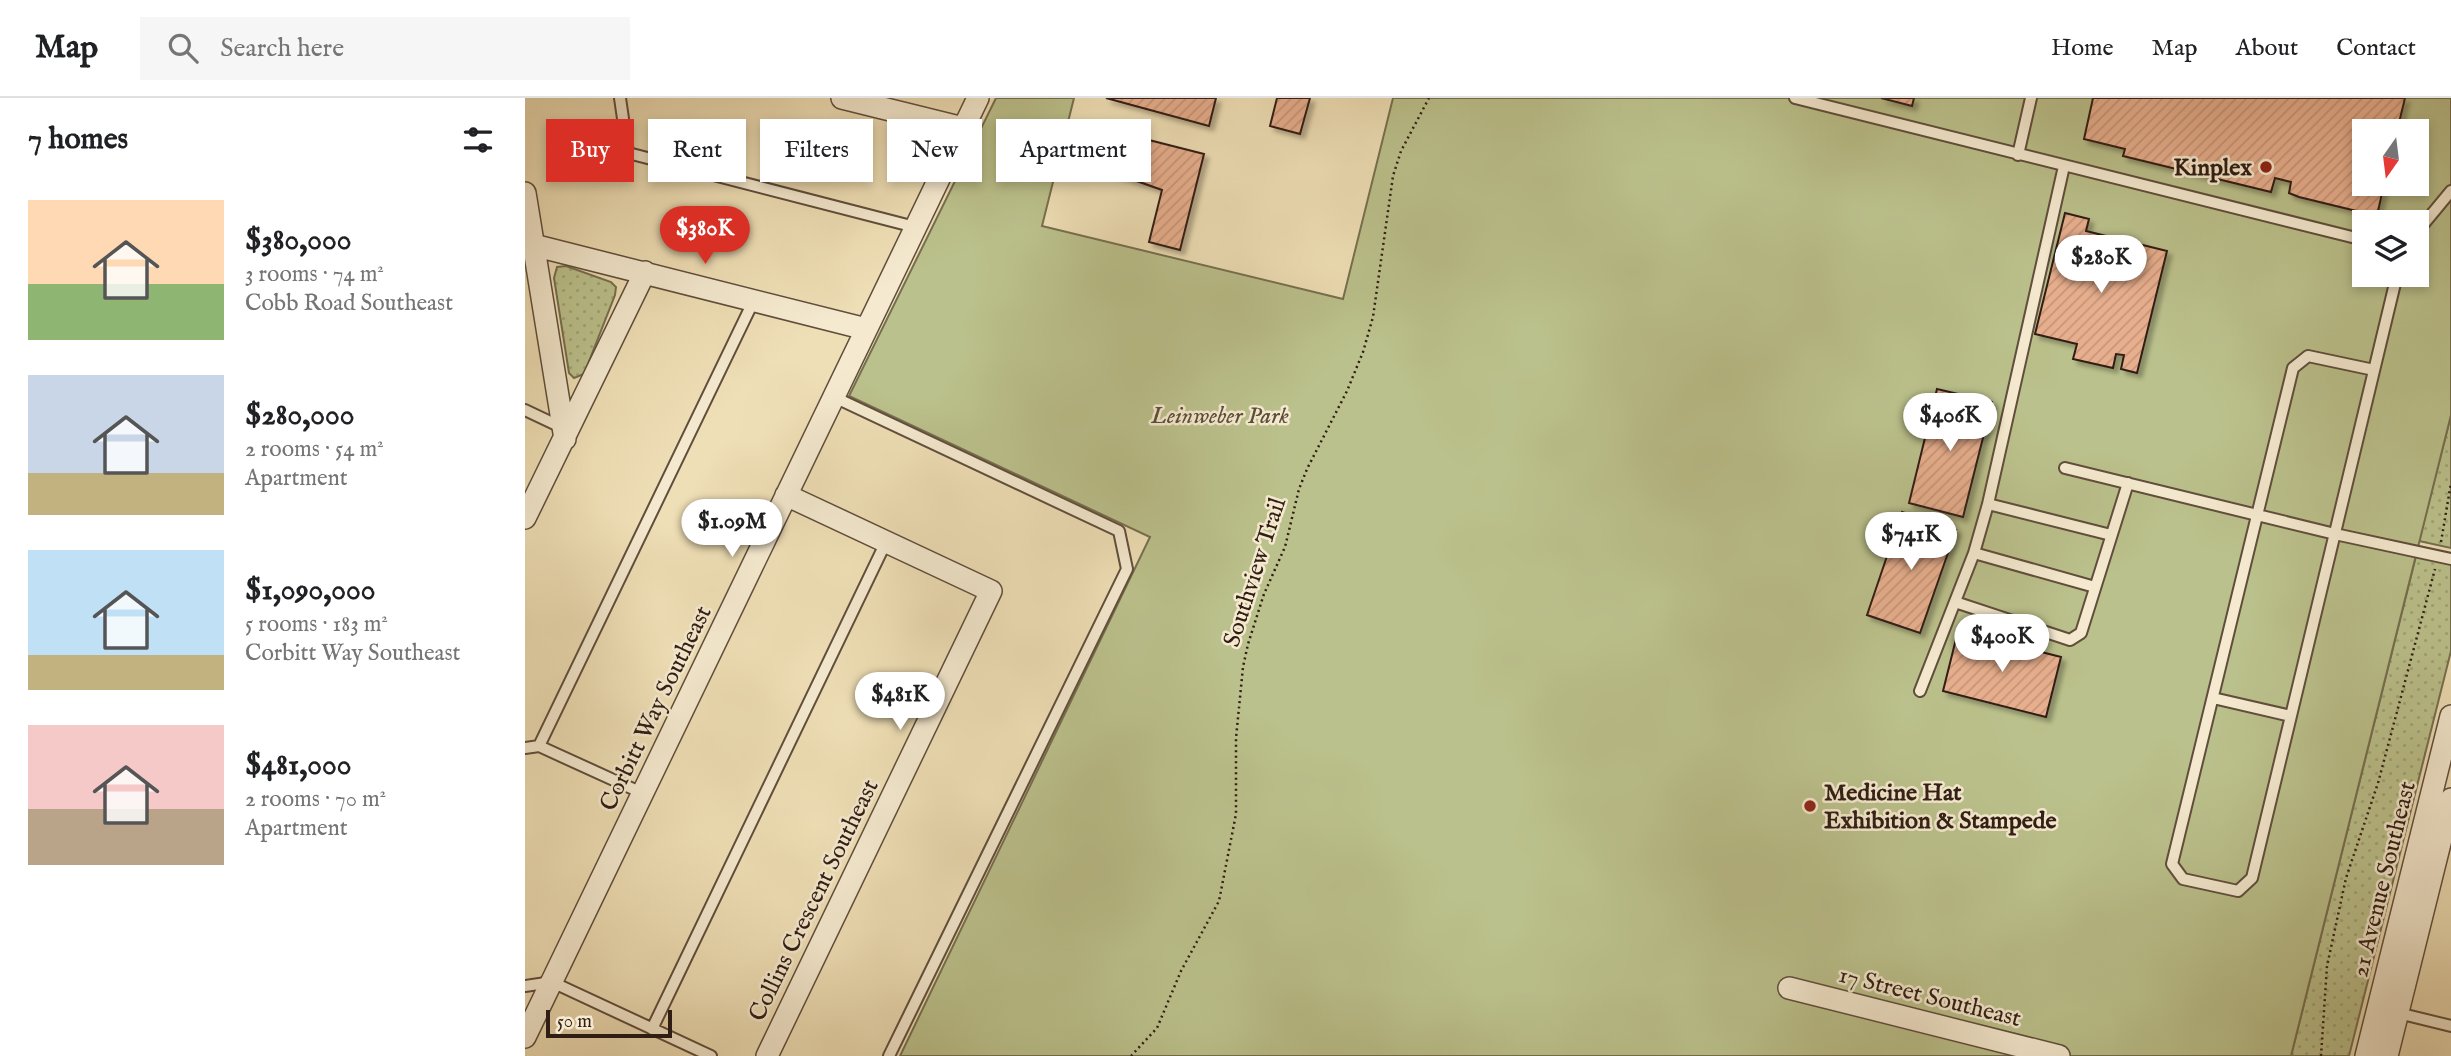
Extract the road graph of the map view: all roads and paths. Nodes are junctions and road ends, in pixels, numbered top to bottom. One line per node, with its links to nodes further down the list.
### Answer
1 (620, 98): 15 (lane)
2 (842, 98): 7 (street)
3 (978, 98): 8 (street, Corbitt Way Southeast)
4 (1429, 98): 59 (path, Southview Trail)
5 (1795, 98): 9 (lane)
6 (2031, 98): 9 (lane)
7 (927, 119)
8 (968, 119)
9 (2018, 155): 10 (lane)
10 (2064, 166): 16 (lane); 30 (lane)
11 (937, 182): 15 (street, Corbitt Way Southeast)
12 (2451, 191): 14 (lane)
13 (525, 194): 17 (street)
14 (2429, 215)
15 (915, 227): 21 (street, Corbitt Way Southeast)
16 (2352, 237)
17 (533, 245): 18 (street); 25 (street)
18 (645, 272): 20 (street); 25 (street)
19 (2394, 287): 22 (lane)
20 (754, 300): 21 (street); 45 (lane)
21 (866, 329): 23 (street, Corbitt Way Southeast)
22 (2374, 370): 31 (lane); 33 (lane)
23 (834, 397): 29 (street, Corbitt Way Southeast); 58 (lane)
24 (525, 410): 25 (lane)
25 (564, 433): 32 (street)
26 (2065, 468): 28 (lane)
27 (2451, 483): 37 (path)
28 (2128, 484): 31 (lane); 34 (lane)
29 (786, 495): 35 (street, Collins Crescent Southeast); 47 (street, Corbitt Way Southeast)
30 (1988, 504): 34 (lane); 36 (lane)
31 (2257, 515): 33 (lane); 42 (lane)
32 (525, 518)
33 (2335, 534): 37 (lane); 43 (lane)
34 (2111, 535): 39 (lane)
35 (886, 542): 54 (lane); 57 (street, Collins Crescent Southeast)
36 (1974, 553): 39 (lane); 40 (lane)
37 (2438, 556): 38 (lane); 61 (path)
38 (2451, 559)
39 (2095, 587): 40 (lane)
40 (1955, 602): 41 (lane)
41 (1920, 691)
42 (2213, 698): 43 (lane); 43 (lane)
43 (2291, 716)
44 (2451, 716): 62 (street, 21 Avenue Southeast)
45 (539, 746): 46 (lane); 47 (lane)
46 (525, 748)
47 (642, 793): 49 (street, Corbitt Way Southeast)
48 (2451, 799): 52 (street, 21 Avenue Southeast)
49 (552, 982): 50 (lane); 54 (lane); 55 (street, Corbitt Way Southeast)
50 (525, 986)
51 (1789, 988): 60 (street, 17 Street Southeast)
52 (2398, 1013): 53 (lane); 63 (street, 21 Avenue Southeast)
53 (2451, 1026)
54 (652, 1029): 56 (lane)
55 (525, 1037)
56 (711, 1056)
57 (767, 1056)
58 (889, 1056)
59 (1131, 1056)
60 (2059, 1056)
61 (2321, 1056)
62 (2366, 1056)
63 (2387, 1056)

